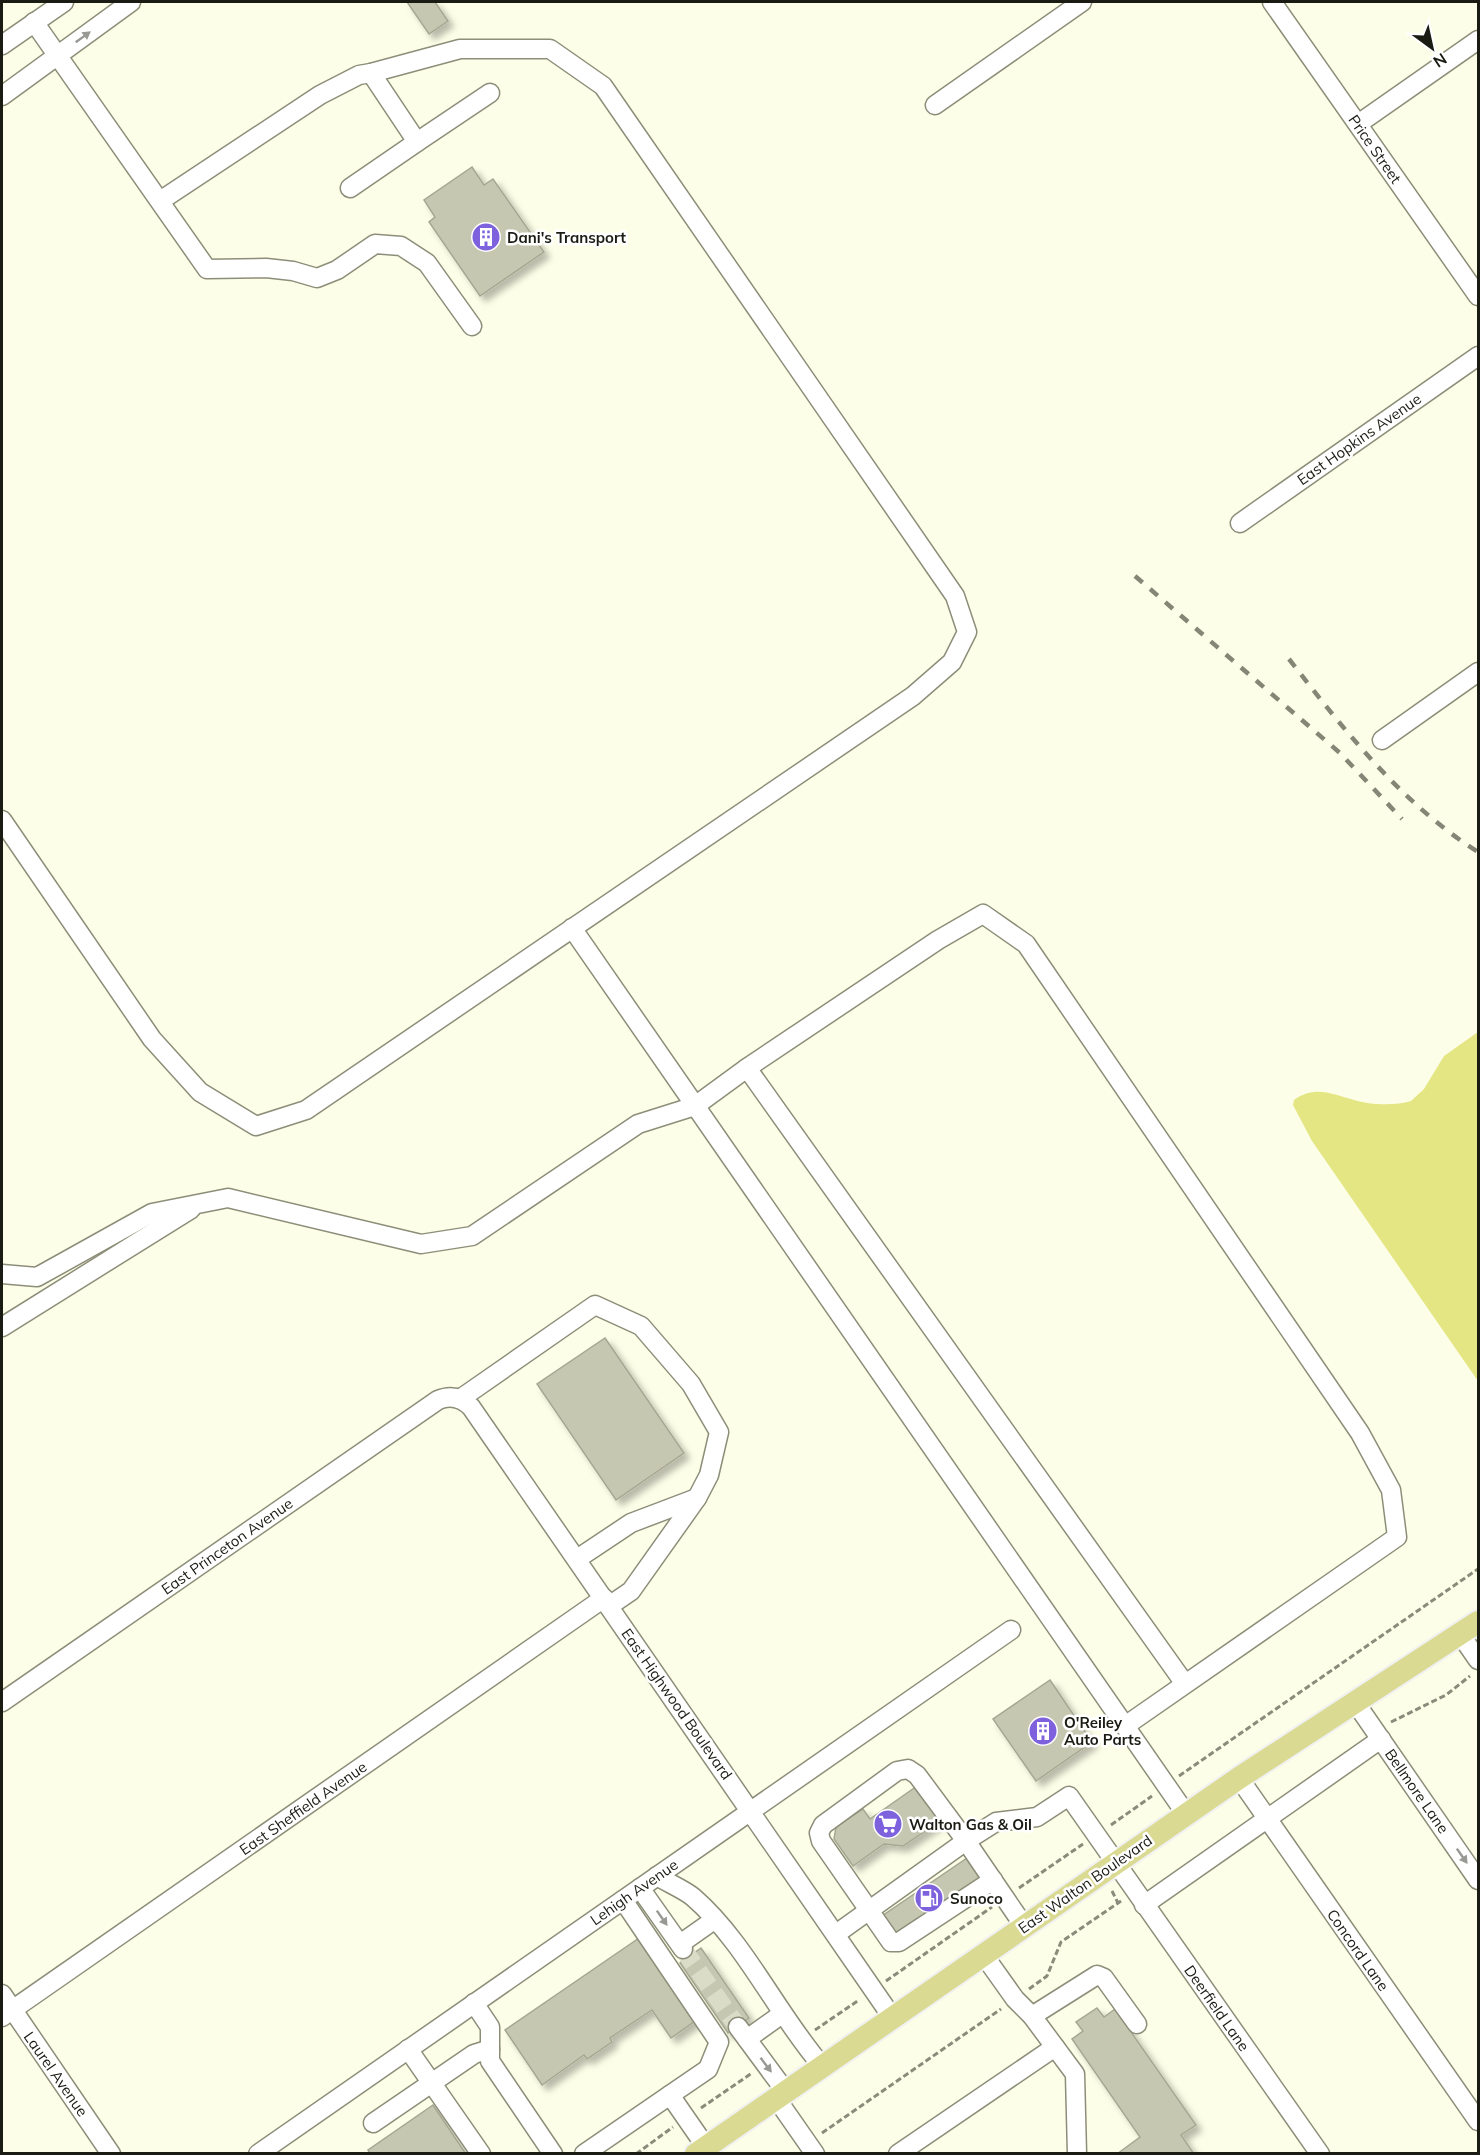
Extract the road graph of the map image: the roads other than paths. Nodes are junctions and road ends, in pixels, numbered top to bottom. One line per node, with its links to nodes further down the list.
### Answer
1 (64, 2): 5 (street)
2 (131, 2): 8 (street, one-way to 2)
3 (1082, 2): 12 (street)
4 (1272, 2): 13 (street, Price Street)
5 (34, 22): 7 (street); 8 (street)
6 (1479, 40): 13 (street)
7 (2, 45)
8 (57, 56): 11 (street); 16 (street)
9 (370, 73): 14 (street); 16 (street); 24 (street)
10 (490, 93): 14 (street)
11 (2, 96)
12 (935, 105)
13 (1358, 124): 17 (street, Price Street)
14 (417, 142): 15 (street)
15 (350, 188)
16 (160, 201): 18 (street)
17 (1479, 296)
18 (472, 326)
19 (1479, 356): 20 (street, East Hopkins Avenue)
20 (1240, 523)
21 (1479, 672): 22 (street)
22 (1382, 740)
23 (2, 820): 24 (street)
24 (572, 928): 26 (street)
25 (747, 1068): 26 (street); 37 (street); 37 (street)
26 (695, 1106): 27 (street); 40 (street)
27 (201, 1204): 28 (street); 29 (street)
28 (2, 1274)
29 (2, 1327)
30 (458, 1398): 31 (street, East Princeton Avenue); 32 (street, East Highwood Boulevard); 38 (street, East Princeton Avenue)
31 (697, 1498): 32 (street); 33 (street, East Sheffield Avenue)
32 (577, 1559): 33 (street, East Highwood Boulevard)
33 (606, 1602): 43 (street, East Highwood Boulevard); 61 (street, East Sheffield Avenue)
34 (1469, 1628): 36 (street); 39 (main road, East Walton Boulevard)
35 (1011, 1630): 43 (street, Lehigh Avenue)
36 (1479, 1660)
37 (1185, 1684): 40 (street)
38 (2, 1702)
39 (1354, 1702): 41 (street, Bellmore Lane); 42 (main road, East Walton Boulevard)
40 (1125, 1726): 44 (street)
41 (1381, 1739): 45 (street); 50 (street, Bellmore Lane, one-way to 50)
42 (1239, 1778): 44 (main road, East Walton Boulevard); 45 (street, Concord Lane)
43 (751, 1811): 48 (street, Lehigh Avenue); 57 (street, East Highwood Boulevard)
44 (1186, 1814): 47 (main road, East Walton Boulevard)
45 (1267, 1819): 53 (street); 73 (street, Concord Lane)
46 (966, 1841): 47 (street, Deerfield Lane); 49 (street); 54 (street); 54 (street)
47 (1114, 1863): 53 (street, Deerfield Lane); 56 (main road, East Walton Boulevard)
48 (657, 1876): 51 (street, Lehigh Avenue); 55 (street)
49 (993, 1880): 54 (street); 56 (street)
50 (1479, 1880)
51 (640, 1888): 52 (street, Lehigh Avenue); 55 (street, one-way to 55)
52 (623, 1899): 60 (street, Lehigh Avenue); 71 (street)
53 (1144, 1905): 84 (street, Deerfield Lane)
54 (868, 1911): 57 (street)
55 (714, 1920): 62 (street)
56 (1024, 1926): 58 (main road, East Walton Boulevard)
57 (836, 1934): 64 (street, East Highwood Boulevard)
58 (983, 1954): 63 (street); 64 (main road, East Walton Boulevard)
59 (2, 1994): 61 (street, Laurel Avenue)
60 (474, 2003): 67 (street, Lehigh Avenue); 68 (street)
61 (7, 2014): 76 (street, Laurel Avenue)
62 (782, 2014): 69 (street); 72 (street, one-way to 72)
63 (1032, 2016): 65 (street); 66 (street)
64 (892, 2017): 69 (main road, East Walton Boulevard)
65 (1137, 2024)
66 (1055, 2047): 82 (street); 83 (street)
67 (408, 2049): 70 (street); 77 (street, Lehigh Avenue)
68 (490, 2049): 70 (street); 79 (street)
69 (822, 2066): 72 (main road, East Walton Boulevard)
70 (432, 2083): 74 (street); 78 (street)
71 (670, 2095): 75 (street); 80 (street)
72 (781, 2095): 75 (main road, East Walton Boulevard); 81 (street)
73 (1479, 2121)
74 (373, 2123)
75 (701, 2150)
76 (111, 2154)
77 (258, 2154)
78 (481, 2154)
79 (553, 2154)
80 (584, 2154)
81 (815, 2154)
82 (898, 2154)
83 (1077, 2154)
84 (1320, 2154)

